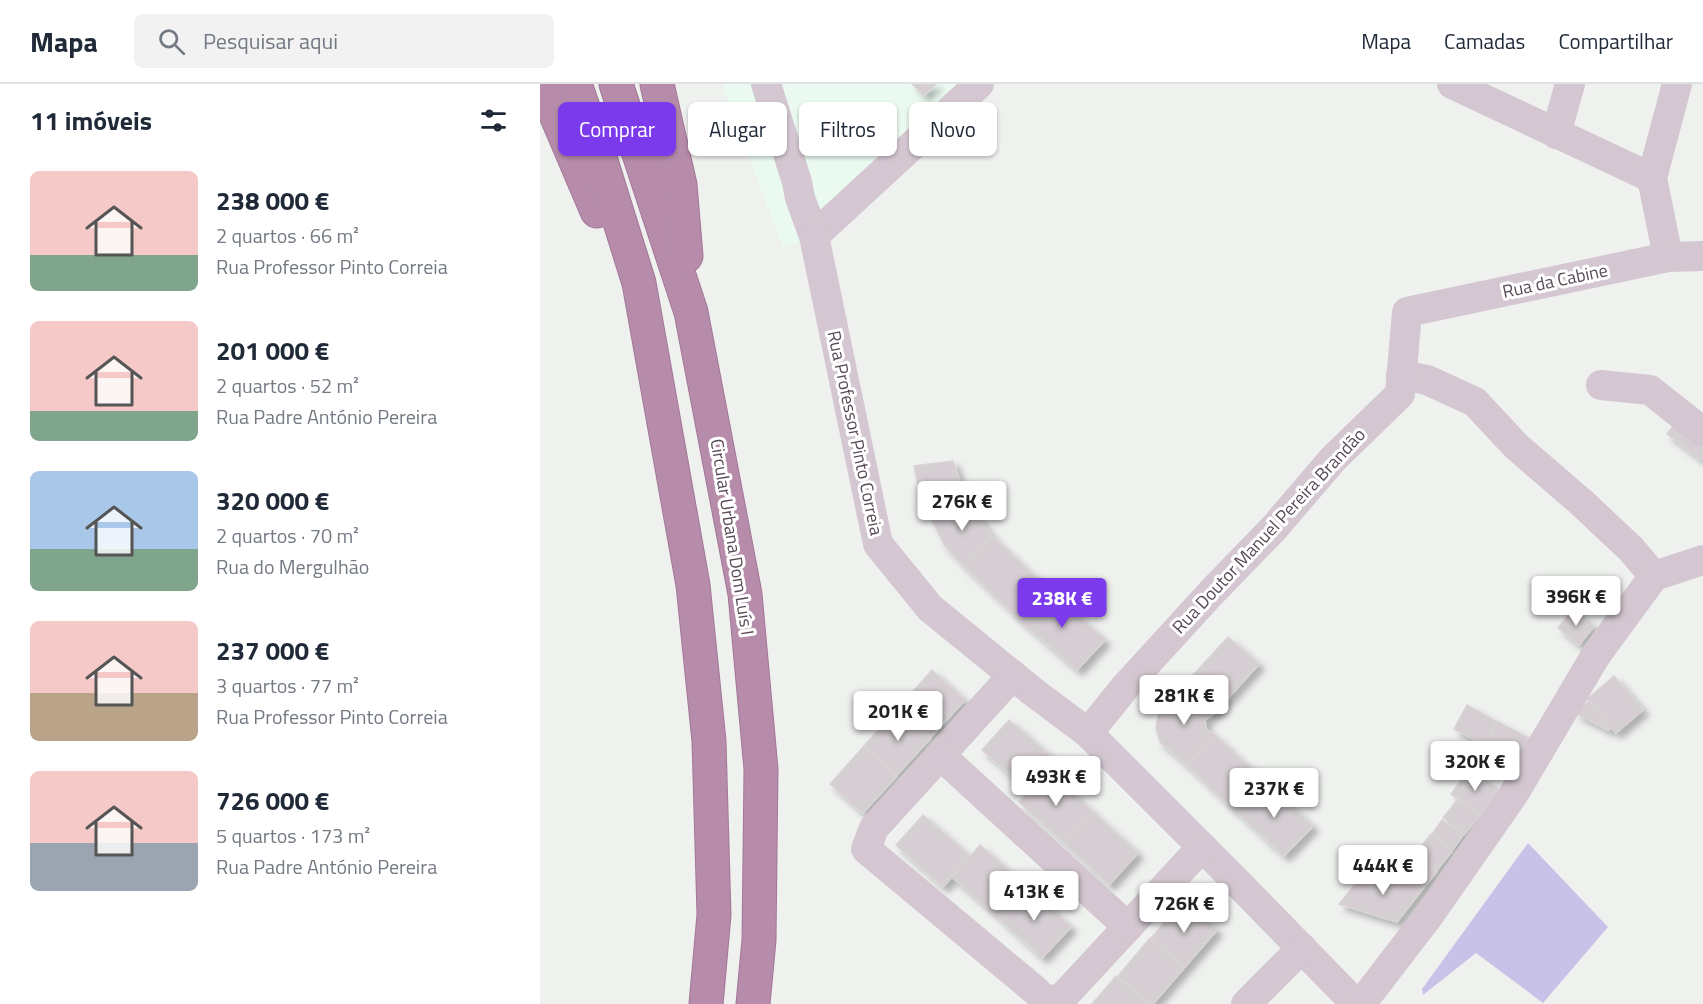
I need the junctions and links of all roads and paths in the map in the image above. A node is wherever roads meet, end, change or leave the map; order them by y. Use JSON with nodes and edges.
{"nodes":[{"id":1,"x":541,"y":84,"type":"edge"},
{"id":2,"x":575,"y":84,"type":"edge"},
{"id":3,"x":616,"y":84,"type":"edge"},
{"id":4,"x":657,"y":84,"type":"edge"},
{"id":5,"x":979,"y":84,"type":"edge"},
{"id":6,"x":1452,"y":84,"type":"edge"},
{"id":7,"x":1570,"y":84,"type":"edge"},
{"id":8,"x":1677,"y":84,"type":"edge"},
{"id":9,"x":770,"y":86,"type":"edge"},
{"id":10,"x":1556,"y":134,"type":"junction"},
{"id":11,"x":1652,"y":178,"type":"junction"},
{"id":12,"x":814,"y":236,"type":"junction"},
{"id":13,"x":1703,"y":256,"type":"edge"},
{"id":14,"x":1668,"y":257,"type":"junction"},
{"id":15,"x":639,"y":283,"type":"junction"},
{"id":16,"x":691,"y":312,"type":"junction"},
{"id":17,"x":1407,"y":312,"type":"joint"},
{"id":18,"x":1401,"y":375,"type":"junction"},
{"id":19,"x":1601,"y":385,"type":"dead end"},
{"id":20,"x":1703,"y":432,"type":"edge"},
{"id":21,"x":1703,"y":560,"type":"edge"},
{"id":22,"x":1654,"y":576,"type":"junction"},
{"id":23,"x":1012,"y":675,"type":"junction"},
{"id":24,"x":1088,"y":733,"type":"junction"},
{"id":25,"x":940,"y":755,"type":"junction"},
{"id":26,"x":1202,"y":847,"type":"junction"},
{"id":27,"x":1128,"y":927,"type":"junction"},
{"id":28,"x":1302,"y":948,"type":"junction"},
{"id":29,"x":706,"y":1004,"type":"edge"},
{"id":30,"x":753,"y":1004,"type":"edge"},
{"id":31,"x":1246,"y":1004,"type":"edge"},
{"id":32,"x":1356,"y":1004,"type":"edge"},
{"id":33,"x":1361,"y":1004,"type":"edge"}],
"edges":[{"from":1,"to":15,"type":"highway"},
{"from":2,"to":15,"type":"highway"},
{"from":3,"to":16,"type":"highway","name":"Circular Urbana Dom Luís I"},
{"from":4,"to":16,"type":"highway"},
{"from":5,"to":12,"type":"street"},
{"from":6,"to":10,"type":"street"},
{"from":7,"to":10,"type":"street"},
{"from":8,"to":11,"type":"street"},
{"from":9,"to":12,"type":"street","name":"Rua Professor Pinto Correia"},
{"from":10,"to":11,"type":"street"},
{"from":11,"to":14,"type":"street"},
{"from":12,"to":23,"type":"street","name":"Rua Professor Pinto Correia"},
{"from":13,"to":14,"type":"street","name":"Rua da Cabine"},
{"from":14,"to":17,"type":"street","name":"Rua da Cabine"},
{"from":15,"to":29,"type":"highway"},
{"from":16,"to":30,"type":"highway","name":"Circular Urbana Dom Luís I"},
{"from":17,"to":18,"type":"street","name":"Rua Doutor Manuel Pereira Brandão"},
{"from":18,"to":22,"type":"street"},
{"from":18,"to":24,"type":"street","name":"Rua Doutor Manuel Pereira Brandão"},
{"from":19,"to":20,"type":"street"},
{"from":21,"to":22,"type":"street"},
{"from":22,"to":33,"type":"street"},
{"from":23,"to":24,"type":"street","name":"Rua Professor Pinto Correia"},
{"from":23,"to":25,"type":"street"},
{"from":24,"to":26,"type":"street","name":"Rua Professor Pinto Correia"},
{"from":25,"to":27,"type":"street"},
{"from":25,"to":27,"type":"street"},
{"from":26,"to":27,"type":"street"},
{"from":26,"to":28,"type":"street","name":"Rua Professor Pinto Correia"},
{"from":28,"to":31,"type":"street"},
{"from":28,"to":32,"type":"street","name":"Rua Professor Pinto Correia"}]}
